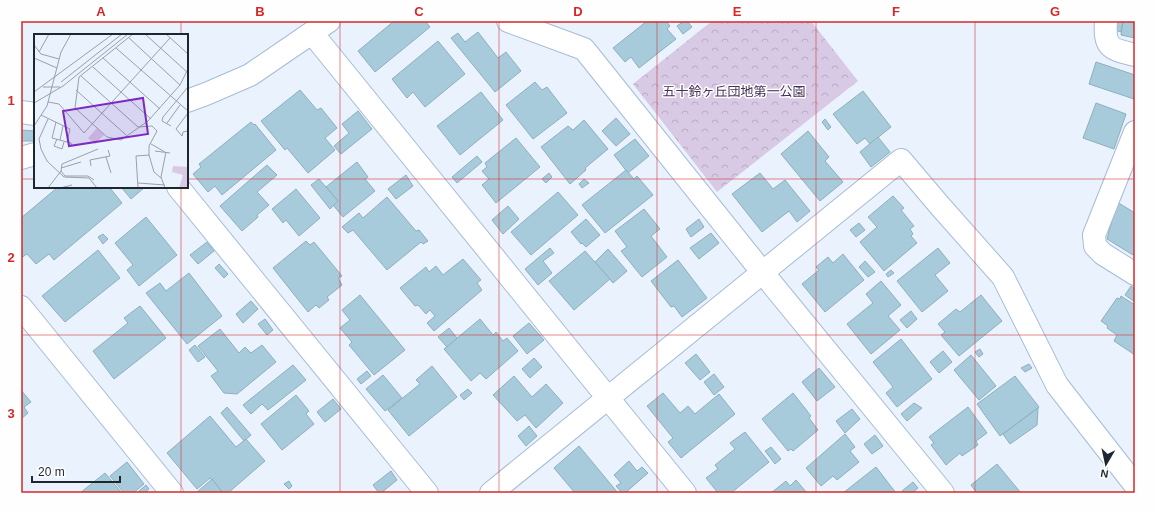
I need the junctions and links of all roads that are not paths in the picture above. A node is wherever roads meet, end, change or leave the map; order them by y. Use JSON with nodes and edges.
{"nodes":[{"id":1,"x":508,"y":21,"type":"edge"},
{"id":2,"x":1106,"y":21,"type":"edge"},
{"id":3,"x":321,"y":27,"type":"edge"},
{"id":4,"x":1135,"y":55,"type":"edge"},
{"id":5,"x":188,"y":101,"type":"edge"},
{"id":6,"x":21,"y":112,"type":"edge"},
{"id":7,"x":34,"y":114,"type":"edge"},
{"id":8,"x":1135,"y":132,"type":"edge"},
{"id":9,"x":34,"y":154,"type":"edge"},
{"id":10,"x":21,"y":158,"type":"edge"},
{"id":11,"x":179,"y":188,"type":"edge"},
{"id":12,"x":763,"y":273,"type":"junction"},
{"id":13,"x":1135,"y":274,"type":"edge"},
{"id":14,"x":21,"y":307,"type":"edge"},
{"id":15,"x":608,"y":398,"type":"junction"},
{"id":16,"x":1135,"y":485,"type":"edge"},
{"id":17,"x":172,"y":493,"type":"edge"},
{"id":18,"x":427,"y":493,"type":"edge"},
{"id":19,"x":490,"y":493,"type":"edge"},
{"id":20,"x":685,"y":493,"type":"edge"},
{"id":21,"x":944,"y":493,"type":"edge"}],
"edges":[{"from":1,"to":12,"type":"street"},
{"from":2,"to":4,"type":"street"},
{"from":3,"to":5,"type":"street"},
{"from":3,"to":15,"type":"street"},
{"from":6,"to":7,"type":"street"},
{"from":8,"to":13,"type":"street"},
{"from":9,"to":10,"type":"street"},
{"from":11,"to":18,"type":"street"},
{"from":12,"to":15,"type":"street"},
{"from":12,"to":16,"type":"street"},
{"from":12,"to":21,"type":"street"},
{"from":14,"to":17,"type":"street"},
{"from":15,"to":19,"type":"street"},
{"from":15,"to":20,"type":"street"}]}
